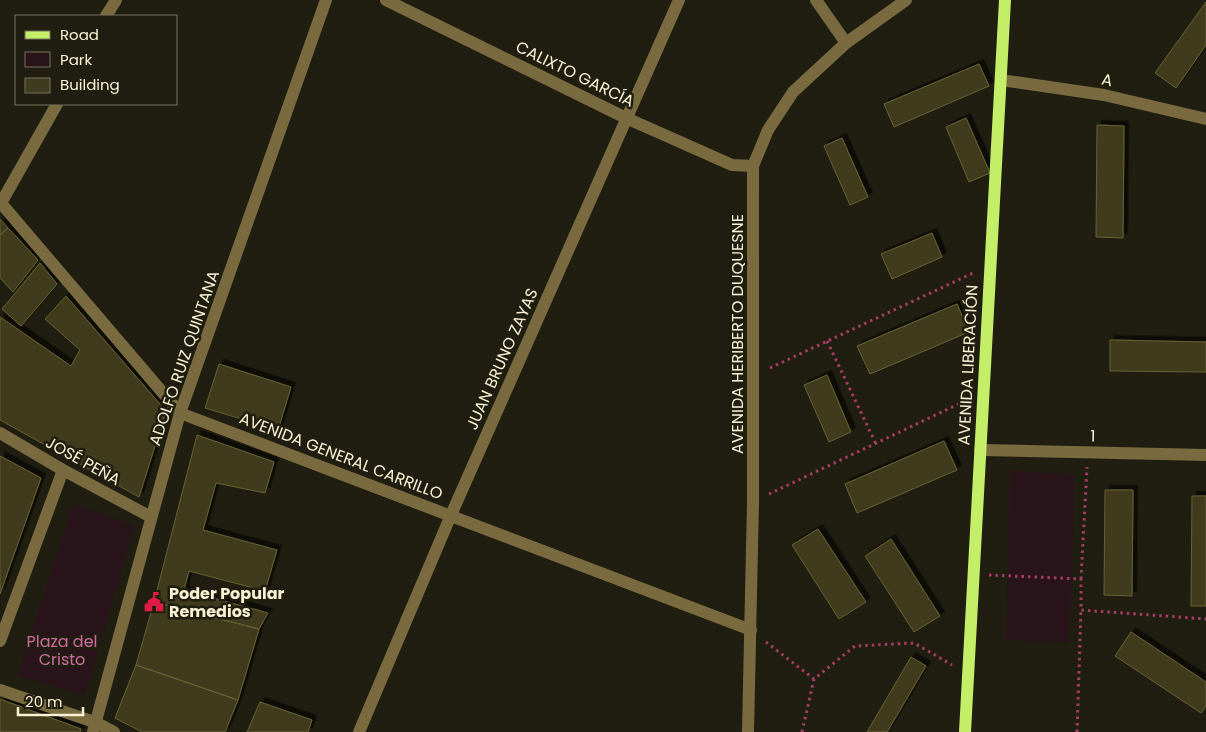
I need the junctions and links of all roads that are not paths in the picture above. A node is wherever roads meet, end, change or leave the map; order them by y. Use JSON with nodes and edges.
{"nodes":[{"id":1,"x":116,"y":0,"type":"edge"},
{"id":2,"x":326,"y":0,"type":"edge"},
{"id":3,"x":386,"y":0,"type":"edge"},
{"id":4,"x":679,"y":0,"type":"edge"},
{"id":5,"x":816,"y":0,"type":"edge"},
{"id":6,"x":906,"y":0,"type":"edge"},
{"id":7,"x":1005,"y":0,"type":"edge"},
{"id":8,"x":107,"y":15,"type":"edge"},
{"id":9,"x":846,"y":42,"type":"junction"},
{"id":10,"x":1001,"y":80,"type":"junction"},
{"id":11,"x":56,"y":105,"type":"edge"},
{"id":12,"x":626,"y":118,"type":"junction"},
{"id":13,"x":1206,"y":119,"type":"edge"},
{"id":14,"x":753,"y":166,"type":"junction"},
{"id":15,"x":0,"y":202,"type":"edge"},
{"id":16,"x":180,"y":413,"type":"junction"},
{"id":17,"x":0,"y":433,"type":"edge"},
{"id":18,"x":980,"y":450,"type":"junction"},
{"id":19,"x":1206,"y":455,"type":"edge"},
{"id":20,"x":63,"y":470,"type":"junction"},
{"id":21,"x":451,"y":515,"type":"junction"},
{"id":22,"x":151,"y":517,"type":"junction"},
{"id":23,"x":750,"y":630,"type":"junction"},
{"id":24,"x":0,"y":641,"type":"edge"},
{"id":25,"x":0,"y":690,"type":"edge"},
{"id":26,"x":95,"y":727,"type":"edge"},
{"id":27,"x":114,"y":732,"type":"edge"},
{"id":28,"x":359,"y":732,"type":"edge"},
{"id":29,"x":748,"y":732,"type":"edge"},
{"id":30,"x":965,"y":732,"type":"edge"}],
"edges":[{"from":1,"to":8,"type":"street"},
{"from":2,"to":16,"type":"street","name":"ADOLFO RUIZ QUINTANA"},
{"from":3,"to":12,"type":"street","name":"CALIXTO GARCÍA"},
{"from":4,"to":12,"type":"street","name":"JUAN BRUNO ZAYAS"},
{"from":5,"to":9,"type":"street"},
{"from":6,"to":9,"type":"street","name":"AVENIDA HERIBERTO DUQUESNE"},
{"from":7,"to":10,"type":"main road","name":"AVENIDA LIBERACIÓN"},
{"from":9,"to":14,"type":"street","name":"AVENIDA HERIBERTO DUQUESNE"},
{"from":10,"to":13,"type":"street","name":"A"},
{"from":10,"to":18,"type":"main road","name":"AVENIDA LIBERACIÓN"},
{"from":11,"to":15,"type":"street"},
{"from":12,"to":14,"type":"street","name":"CALIXTO GARCÍA"},
{"from":12,"to":21,"type":"street","name":"JUAN BRUNO ZAYAS"},
{"from":14,"to":23,"type":"street","name":"AVENIDA HERIBERTO DUQUESNE"},
{"from":15,"to":16,"type":"street","name":"AVENIDA GENERAL CARRILLO"},
{"from":16,"to":21,"type":"street","name":"AVENIDA GENERAL CARRILLO"},
{"from":16,"to":22,"type":"street","name":"ADOLFO RUIZ QUINTANA"},
{"from":17,"to":20,"type":"street","name":"JOSÉ PEÑA"},
{"from":18,"to":19,"type":"street","name":"1"},
{"from":18,"to":30,"type":"main road","name":"AVENIDA LIBERACIÓN"},
{"from":20,"to":22,"type":"street","name":"JOSÉ PEÑA"},
{"from":20,"to":24,"type":"street"},
{"from":21,"to":23,"type":"street","name":"AVENIDA GENERAL CARRILLO"},
{"from":21,"to":28,"type":"street","name":"JUAN BRUNO ZAYAS"},
{"from":22,"to":26,"type":"street","name":"ADOLFO RUIZ QUINTANA"},
{"from":23,"to":29,"type":"street","name":"AVENIDA HERIBERTO DUQUESNE"},
{"from":25,"to":26,"type":"street"},
{"from":26,"to":27,"type":"street"}]}
